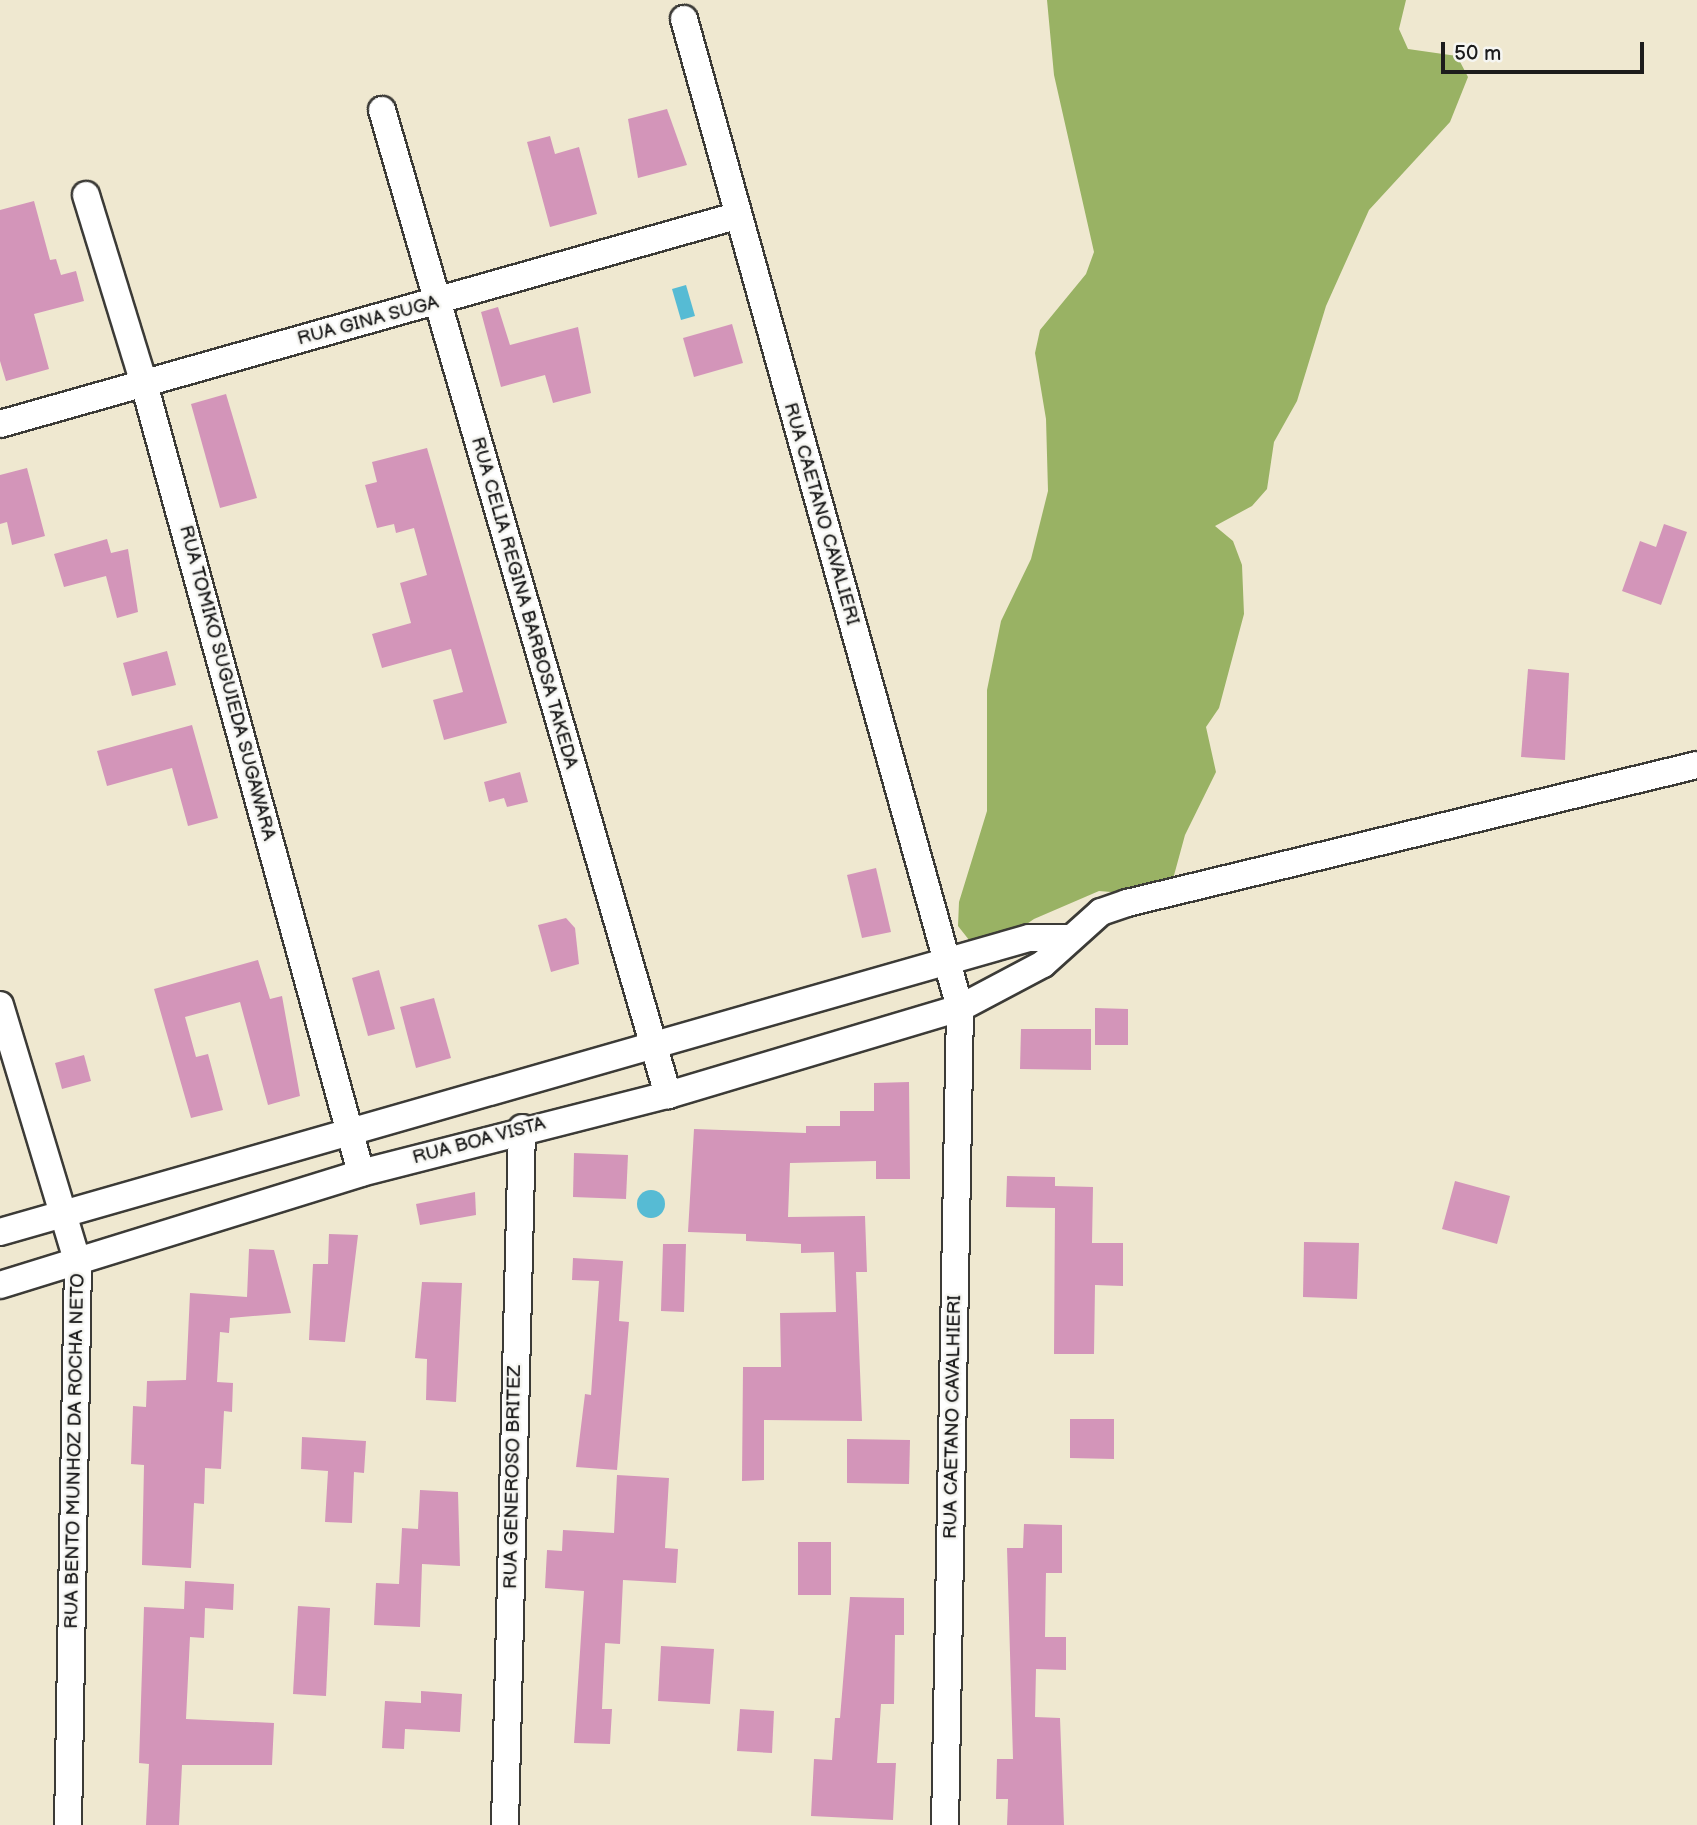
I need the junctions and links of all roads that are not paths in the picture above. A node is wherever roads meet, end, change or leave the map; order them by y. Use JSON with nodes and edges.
{"nodes":[{"id":1,"x":684,"y":19,"type":"dead end"},
{"id":2,"x":382,"y":110,"type":"dead end"},
{"id":3,"x":86,"y":195,"type":"dead end"},
{"id":4,"x":736,"y":216,"type":"junction"},
{"id":5,"x":437,"y":303,"type":"junction"},
{"id":6,"x":143,"y":380,"type":"junction"},
{"id":7,"x":0,"y":424,"type":"edge"},
{"id":8,"x":1697,"y":765,"type":"edge"},
{"id":9,"x":1069,"y":939,"type":"junction"},
{"id":10,"x":949,"y":961,"type":"junction"},
{"id":11,"x":0,"y":1005,"type":"edge"},
{"id":12,"x":960,"y":1008,"type":"junction"},
{"id":13,"x":652,"y":1047,"type":"junction"},
{"id":14,"x":668,"y":1095,"type":"junction"},
{"id":15,"x":349,"y":1127,"type":"junction"},
{"id":16,"x":522,"y":1128,"type":"junction"},
{"id":17,"x":361,"y":1173,"type":"junction"},
{"id":18,"x":60,"y":1213,"type":"junction"},
{"id":19,"x":0,"y":1232,"type":"edge"},
{"id":20,"x":78,"y":1263,"type":"junction"},
{"id":21,"x":0,"y":1285,"type":"edge"},
{"id":22,"x":68,"y":1825,"type":"edge"},
{"id":23,"x":505,"y":1825,"type":"edge"},
{"id":24,"x":945,"y":1825,"type":"edge"}],
"edges":[{"from":1,"to":4,"type":"street","name":"RUA CAETANO CAVALIERI"},
{"from":2,"to":5,"type":"street","name":"RUA CELIA REGINA BARBOSA TAKEDA"},
{"from":3,"to":6,"type":"street","name":"RUA TOMIKO SUGUIEDA SUGAWARA"},
{"from":4,"to":5,"type":"street","name":"RUA GINA SUGA"},
{"from":4,"to":10,"type":"street","name":"RUA CAETANO CAVALIERI"},
{"from":5,"to":6,"type":"street","name":"RUA GINA SUGA"},
{"from":5,"to":13,"type":"street","name":"RUA CELIA REGINA BARBOSA TAKEDA"},
{"from":6,"to":7,"type":"street","name":"RUA GINA SUGA"},
{"from":6,"to":15,"type":"street","name":"RUA TOMIKO SUGUIEDA SUGAWARA"},
{"from":8,"to":9,"type":"street","name":"RUA BOA VISTA"},
{"from":9,"to":10,"type":"street"},
{"from":9,"to":12,"type":"street","name":"RUA BOA VISTA"},
{"from":10,"to":12,"type":"street","name":"RUA CAETANO CAVALIERI"},
{"from":10,"to":13,"type":"street"},
{"from":11,"to":18,"type":"street","name":"RUA BENTO MUNHOZ DA ROCHA NETO"},
{"from":12,"to":14,"type":"street","name":"RUA BOA VISTA"},
{"from":12,"to":24,"type":"street","name":"RUA CAETANO CAVALHIERI"},
{"from":13,"to":14,"type":"street","name":"RUA CELIA REGINA BARBOSA TAKEDA"},
{"from":13,"to":15,"type":"street"},
{"from":14,"to":16,"type":"street","name":"RUA BOA VISTA"},
{"from":15,"to":17,"type":"street","name":"RUA TOMIKO SUGUIEDA SUGAWARA"},
{"from":15,"to":18,"type":"street"},
{"from":16,"to":17,"type":"street","name":"RUA BOA VISTA"},
{"from":16,"to":23,"type":"street","name":"RUA GENEROSO BRITEZ"},
{"from":17,"to":20,"type":"street","name":"RUA BOA VISTA"},
{"from":18,"to":19,"type":"street"},
{"from":18,"to":20,"type":"street","name":"RUA BENTO MUNHOZ DA ROCHA NETO"},
{"from":20,"to":21,"type":"street","name":"RUA BOA VISTA"},
{"from":20,"to":22,"type":"street","name":"RUA BENTO MUNHOZ DA ROCHA NETO"}]}
